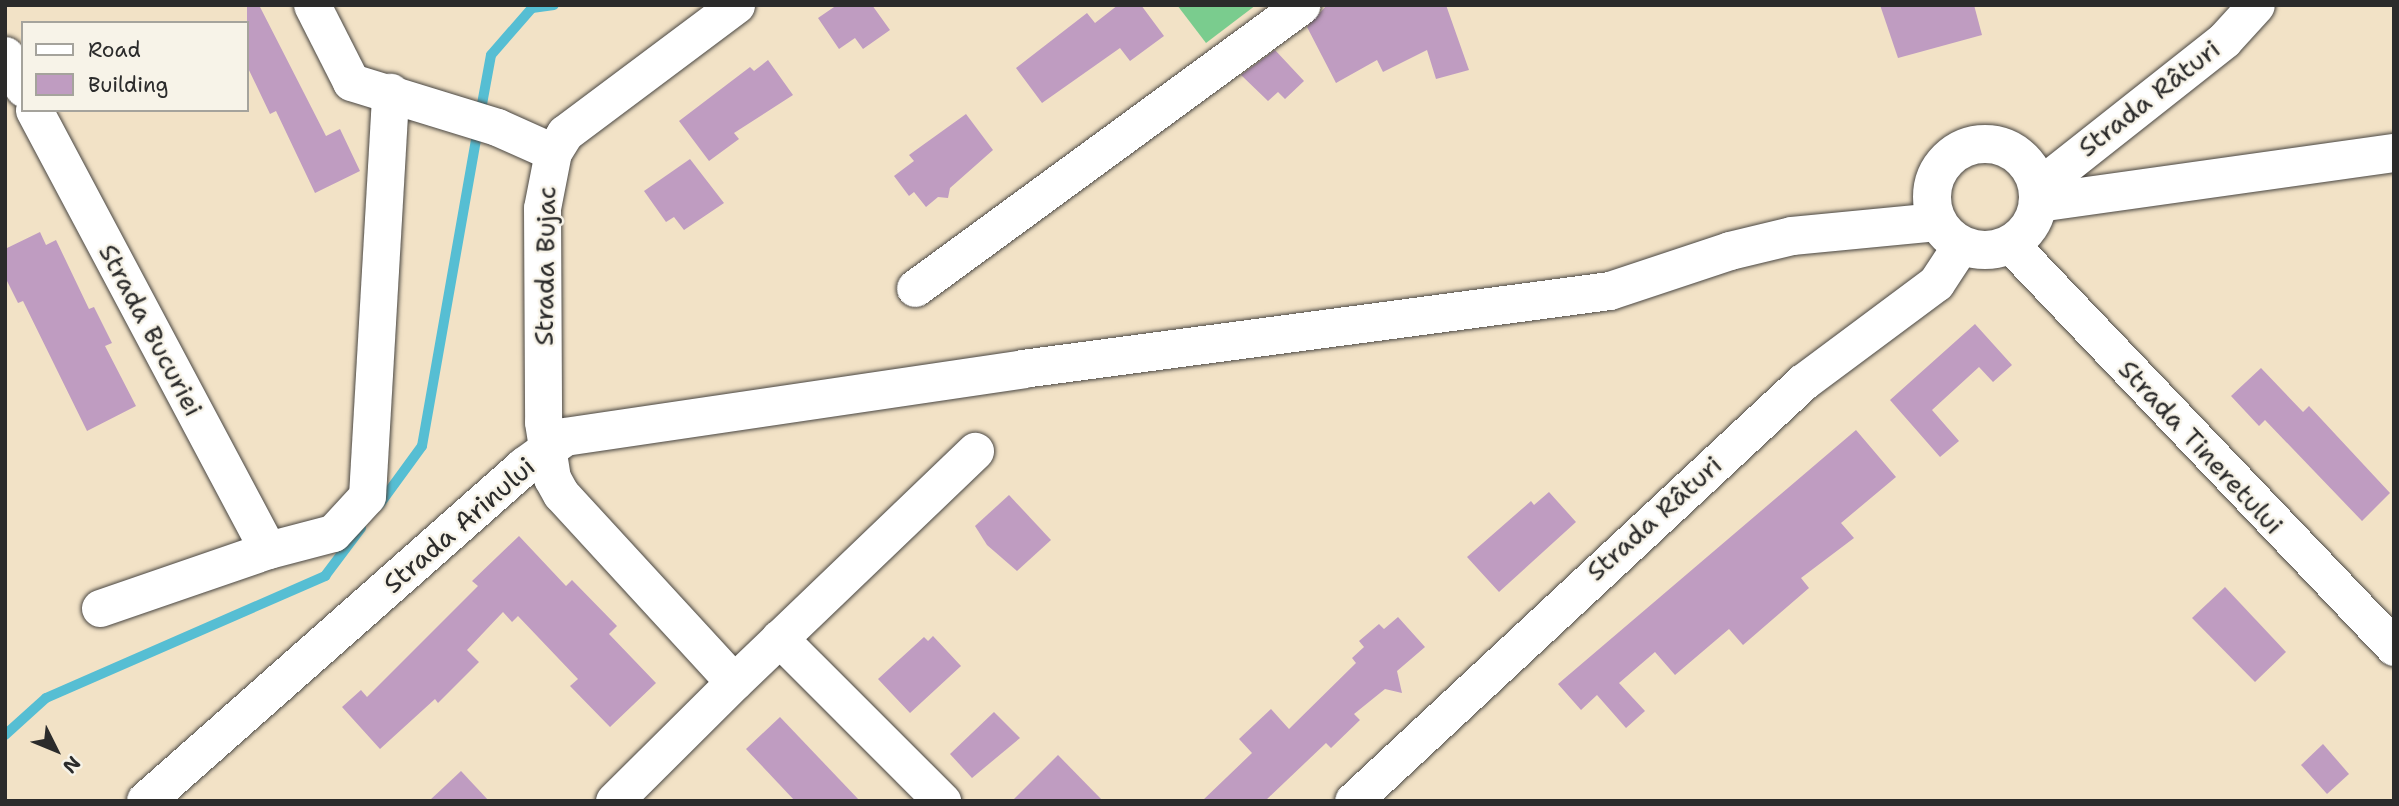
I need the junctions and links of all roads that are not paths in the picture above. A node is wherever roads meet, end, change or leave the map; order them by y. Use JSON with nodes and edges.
{"nodes":[{"id":1,"x":312,"y":5,"type":"edge"},
{"id":2,"x":736,"y":5,"type":"edge"},
{"id":3,"x":1301,"y":5,"type":"edge"},
{"id":4,"x":2256,"y":5,"type":"edge"},
{"id":5,"x":5,"y":55,"type":"edge"},
{"id":6,"x":21,"y":84,"type":"edge"},
{"id":7,"x":390,"y":92,"type":"junction"},
{"id":8,"x":35,"y":112,"type":"edge"},
{"id":9,"x":553,"y":152,"type":"junction"},
{"id":10,"x":2394,"y":153,"type":"edge"},
{"id":11,"x":2038,"y":195,"type":"junction"},
{"id":12,"x":1949,"y":234,"type":"junction"},
{"id":13,"x":2010,"y":244,"type":"junction"},
{"id":14,"x":915,"y":288,"type":"dead end"},
{"id":15,"x":545,"y":449,"type":"junction"},
{"id":16,"x":975,"y":451,"type":"dead end"},
{"id":17,"x":268,"y":550,"type":"junction"},
{"id":18,"x":100,"y":608,"type":"dead end"},
{"id":19,"x":779,"y":638,"type":"junction"},
{"id":20,"x":2394,"y":648,"type":"edge"},
{"id":21,"x":734,"y":682,"type":"junction"},
{"id":22,"x":146,"y":801,"type":"edge"},
{"id":23,"x":614,"y":801,"type":"edge"},
{"id":24,"x":942,"y":801,"type":"edge"},
{"id":25,"x":1353,"y":801,"type":"edge"}],
"edges":[{"from":1,"to":7,"type":"street"},
{"from":2,"to":9,"type":"street","name":"Strada Bujac"},
{"from":3,"to":14,"type":"street"},
{"from":4,"to":11,"type":"street","name":"Strada Râturi"},
{"from":5,"to":6,"type":"street"},
{"from":7,"to":9,"type":"street"},
{"from":7,"to":17,"type":"street"},
{"from":8,"to":17,"type":"street","name":"Strada Bucuriei"},
{"from":9,"to":15,"type":"street","name":"Strada Bujac"},
{"from":10,"to":11,"type":"street"},
{"from":11,"to":12,"type":"street"},
{"from":11,"to":13,"type":"street"},
{"from":12,"to":13,"type":"street"},
{"from":12,"to":15,"type":"street"},
{"from":12,"to":25,"type":"street","name":"Strada Râturi"},
{"from":13,"to":20,"type":"street","name":"Strada Tineretului"},
{"from":15,"to":21,"type":"street","name":"Strada Arinului"},
{"from":15,"to":22,"type":"street","name":"Strada Arinului"},
{"from":16,"to":19,"type":"street"},
{"from":17,"to":18,"type":"street"},
{"from":19,"to":21,"type":"street"},
{"from":19,"to":24,"type":"street"},
{"from":21,"to":23,"type":"street"}]}
